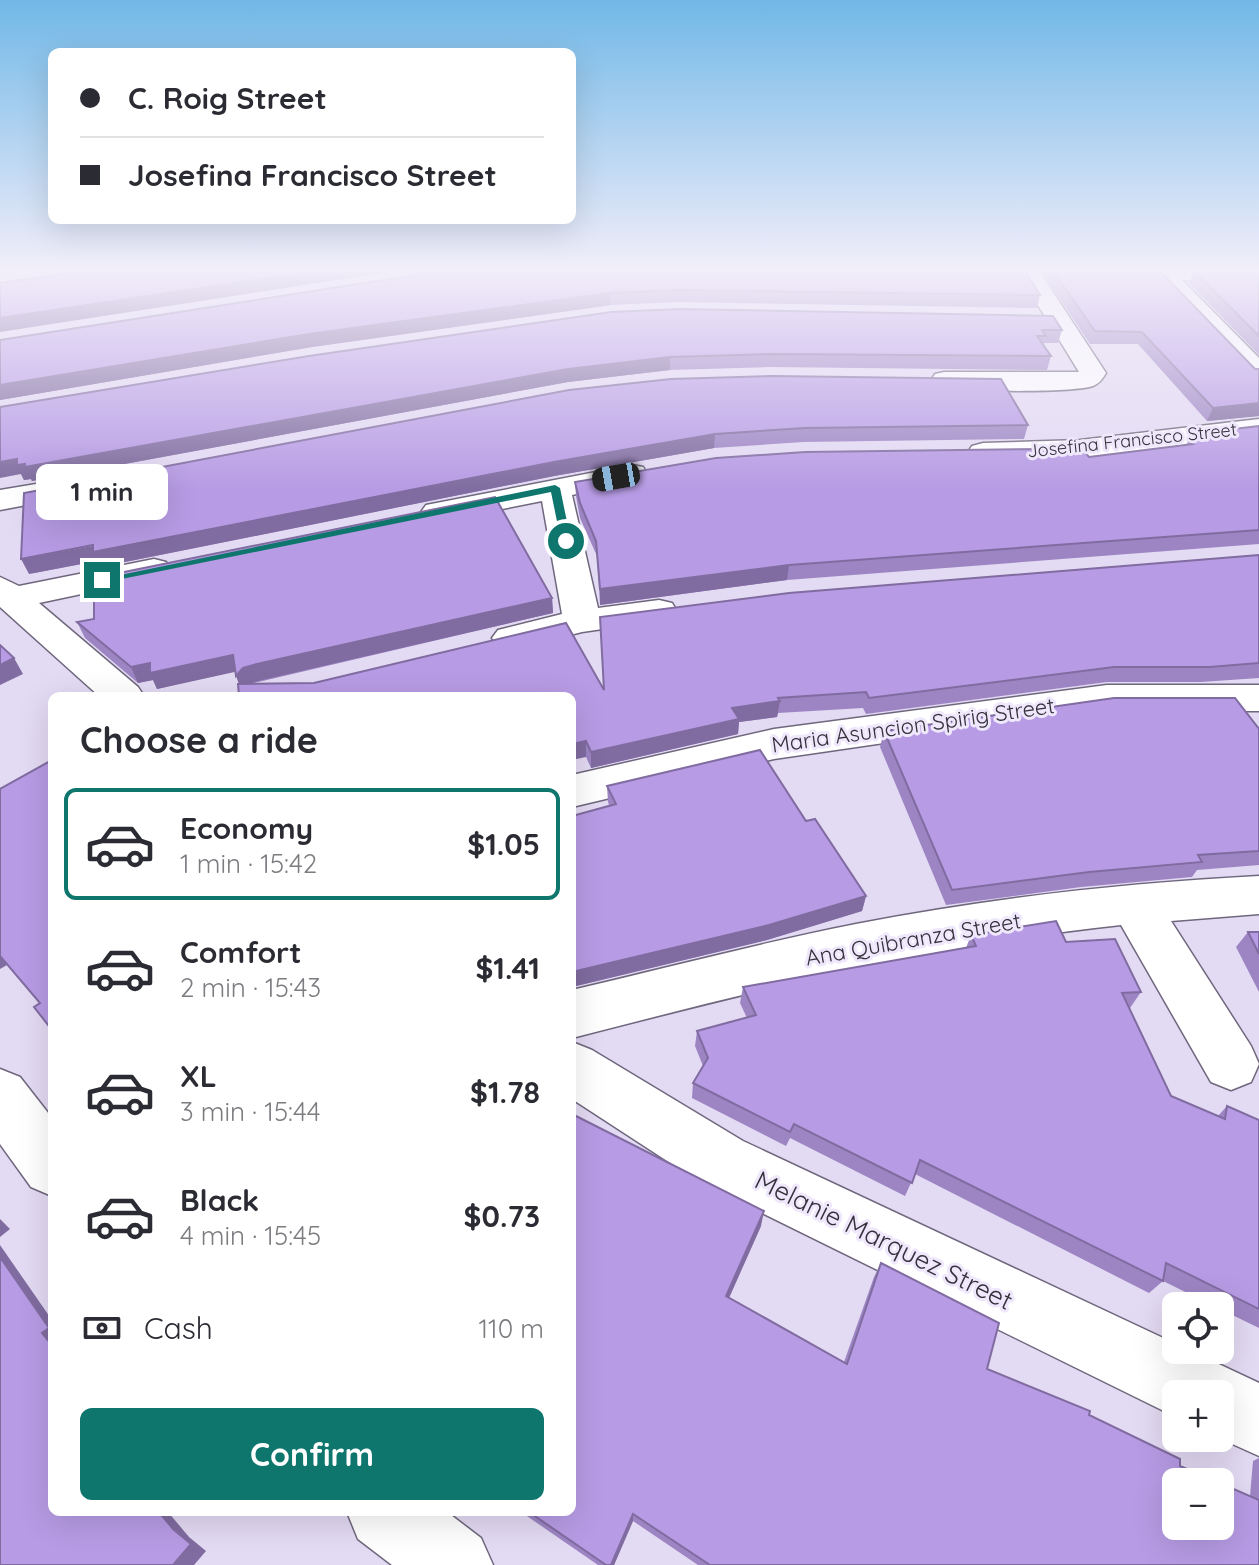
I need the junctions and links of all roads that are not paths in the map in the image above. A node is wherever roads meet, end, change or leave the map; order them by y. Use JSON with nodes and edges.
{"nodes":[{"id":1,"x":1074,"y":344,"type":"edge"},
{"id":2,"x":1233,"y":344,"type":"edge"},
{"id":3,"x":1259,"y":373,"type":"edge"},
{"id":4,"x":914,"y":380,"type":"edge"},
{"id":5,"x":1259,"y":428,"type":"edge"},
{"id":6,"x":954,"y":452,"type":"edge"},
{"id":7,"x":662,"y":469,"type":"edge"},
{"id":8,"x":108,"y":480,"type":"edge"},
{"id":9,"x":555,"y":488,"type":"junction"},
{"id":10,"x":0,"y":500,"type":"edge"},
{"id":11,"x":415,"y":516,"type":"edge"},
{"id":12,"x":182,"y":563,"type":"edge"},
{"id":13,"x":5,"y":593,"type":"edge"},
{"id":14,"x":692,"y":607,"type":"edge"},
{"id":15,"x":582,"y":621,"type":"junction"},
{"id":16,"x":475,"y":646,"type":"edge"},
{"id":17,"x":119,"y":692,"type":"edge"},
{"id":18,"x":1259,"y":698,"type":"edge"},
{"id":19,"x":576,"y":790,"type":"edge"},
{"id":20,"x":1259,"y":895,"type":"edge"},
{"id":21,"x":1134,"y":904,"type":"junction"},
{"id":22,"x":576,"y":1013,"type":"edge"},
{"id":23,"x":1231,"y":1064,"type":"dead end"},
{"id":24,"x":576,"y":1071,"type":"edge"},
{"id":25,"x":0,"y":1096,"type":"edge"},
{"id":26,"x":48,"y":1161,"type":"edge"},
{"id":27,"x":1176,"y":1380,"type":"edge"},
{"id":28,"x":1234,"y":1408,"type":"edge"},
{"id":29,"x":1259,"y":1420,"type":"edge"},
{"id":30,"x":390,"y":1516,"type":"edge"},
{"id":31,"x":454,"y":1565,"type":"edge"}],
"edges":[{"from":1,"to":4,"type":"street"},
{"from":2,"to":3,"type":"street"},
{"from":5,"to":6,"type":"street","name":"Josefina Francisco Street"},
{"from":7,"to":9,"type":"street"},
{"from":8,"to":10,"type":"street"},
{"from":9,"to":11,"type":"street"},
{"from":9,"to":15,"type":"street"},
{"from":12,"to":13,"type":"street"},
{"from":13,"to":17,"type":"street"},
{"from":14,"to":15,"type":"street"},
{"from":15,"to":16,"type":"street"},
{"from":18,"to":19,"type":"street","name":"Maria Asuncion Spirig Street"},
{"from":20,"to":21,"type":"street","name":"Ana Quibranza Street"},
{"from":21,"to":22,"type":"street","name":"Ana Quibranza Street"},
{"from":21,"to":23,"type":"street"},
{"from":24,"to":27,"type":"street","name":"Melanie Marquez Street"},
{"from":25,"to":26,"type":"street"},
{"from":28,"to":29,"type":"street"},
{"from":30,"to":31,"type":"street"}]}
